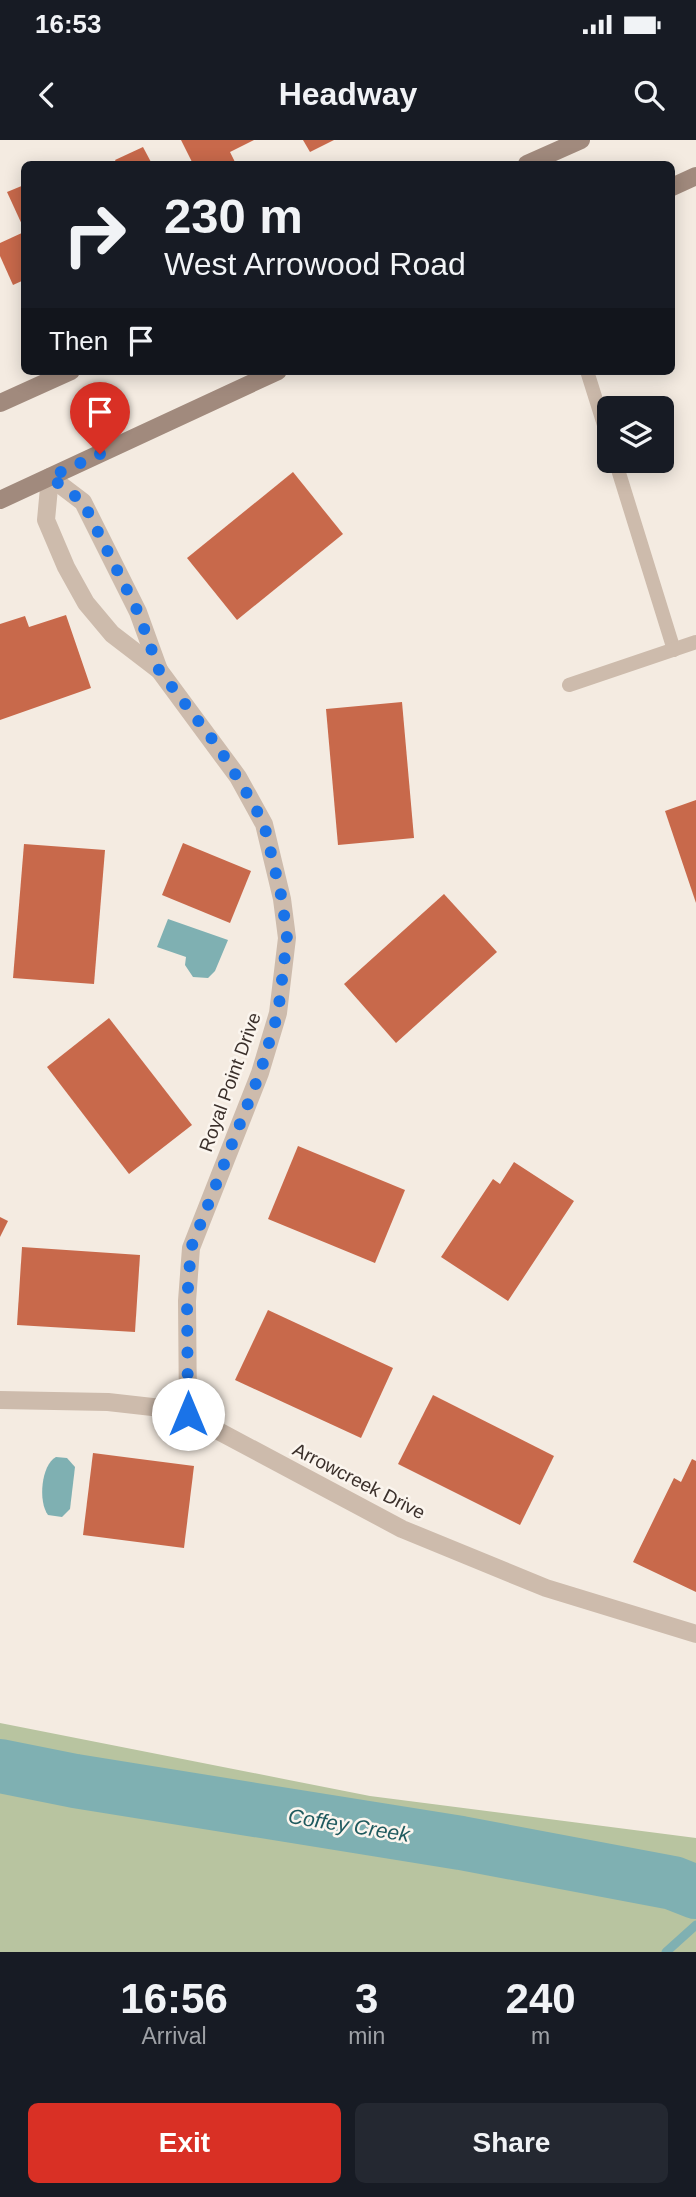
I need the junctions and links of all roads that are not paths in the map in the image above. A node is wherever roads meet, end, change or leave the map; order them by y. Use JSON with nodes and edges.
{"nodes":[{"id":1,"x":581,"y":140,"type":"edge"},
{"id":2,"x":534,"y":161,"type":"edge"},
{"id":3,"x":696,"y":176,"type":"edge"},
{"id":4,"x":675,"y":186,"type":"edge"},
{"id":5,"x":62,"y":375,"type":"edge"},
{"id":6,"x":269,"y":375,"type":"edge"},
{"id":7,"x":588,"y":375,"type":"edge"},
{"id":8,"x":0,"y":403,"type":"edge"},
{"id":9,"x":597,"y":403,"type":"edge"},
{"id":10,"x":619,"y":473,"type":"edge"},
{"id":11,"x":50,"y":477,"type":"junction"},
{"id":12,"x":0,"y":500,"type":"edge"},
{"id":13,"x":696,"y":642,"type":"edge"},
{"id":14,"x":674,"y":650,"type":"junction"},
{"id":15,"x":159,"y":670,"type":"junction"},
{"id":16,"x":569,"y":685,"type":"dead end"},
{"id":17,"x":0,"y":1400,"type":"edge"},
{"id":18,"x":188,"y":1414,"type":"junction"},
{"id":19,"x":696,"y":1634,"type":"edge"}],
"edges":[{"from":1,"to":2,"type":"main road"},
{"from":3,"to":4,"type":"main road"},
{"from":5,"to":8,"type":"main road"},
{"from":6,"to":11,"type":"main road"},
{"from":7,"to":9,"type":"lane"},
{"from":10,"to":14,"type":"lane"},
{"from":11,"to":12,"type":"main road"},
{"from":11,"to":15,"type":"street","name":"Royal Point Drive"},
{"from":11,"to":15,"type":"street","name":"Royal Point Drive"},
{"from":13,"to":14,"type":"lane"},
{"from":14,"to":16,"type":"lane"},
{"from":15,"to":18,"type":"street","name":"Royal Point Drive"},
{"from":17,"to":18,"type":"street","name":"Arrowcreek Drive"},
{"from":18,"to":19,"type":"street","name":"Arrowcreek Drive"}]}
